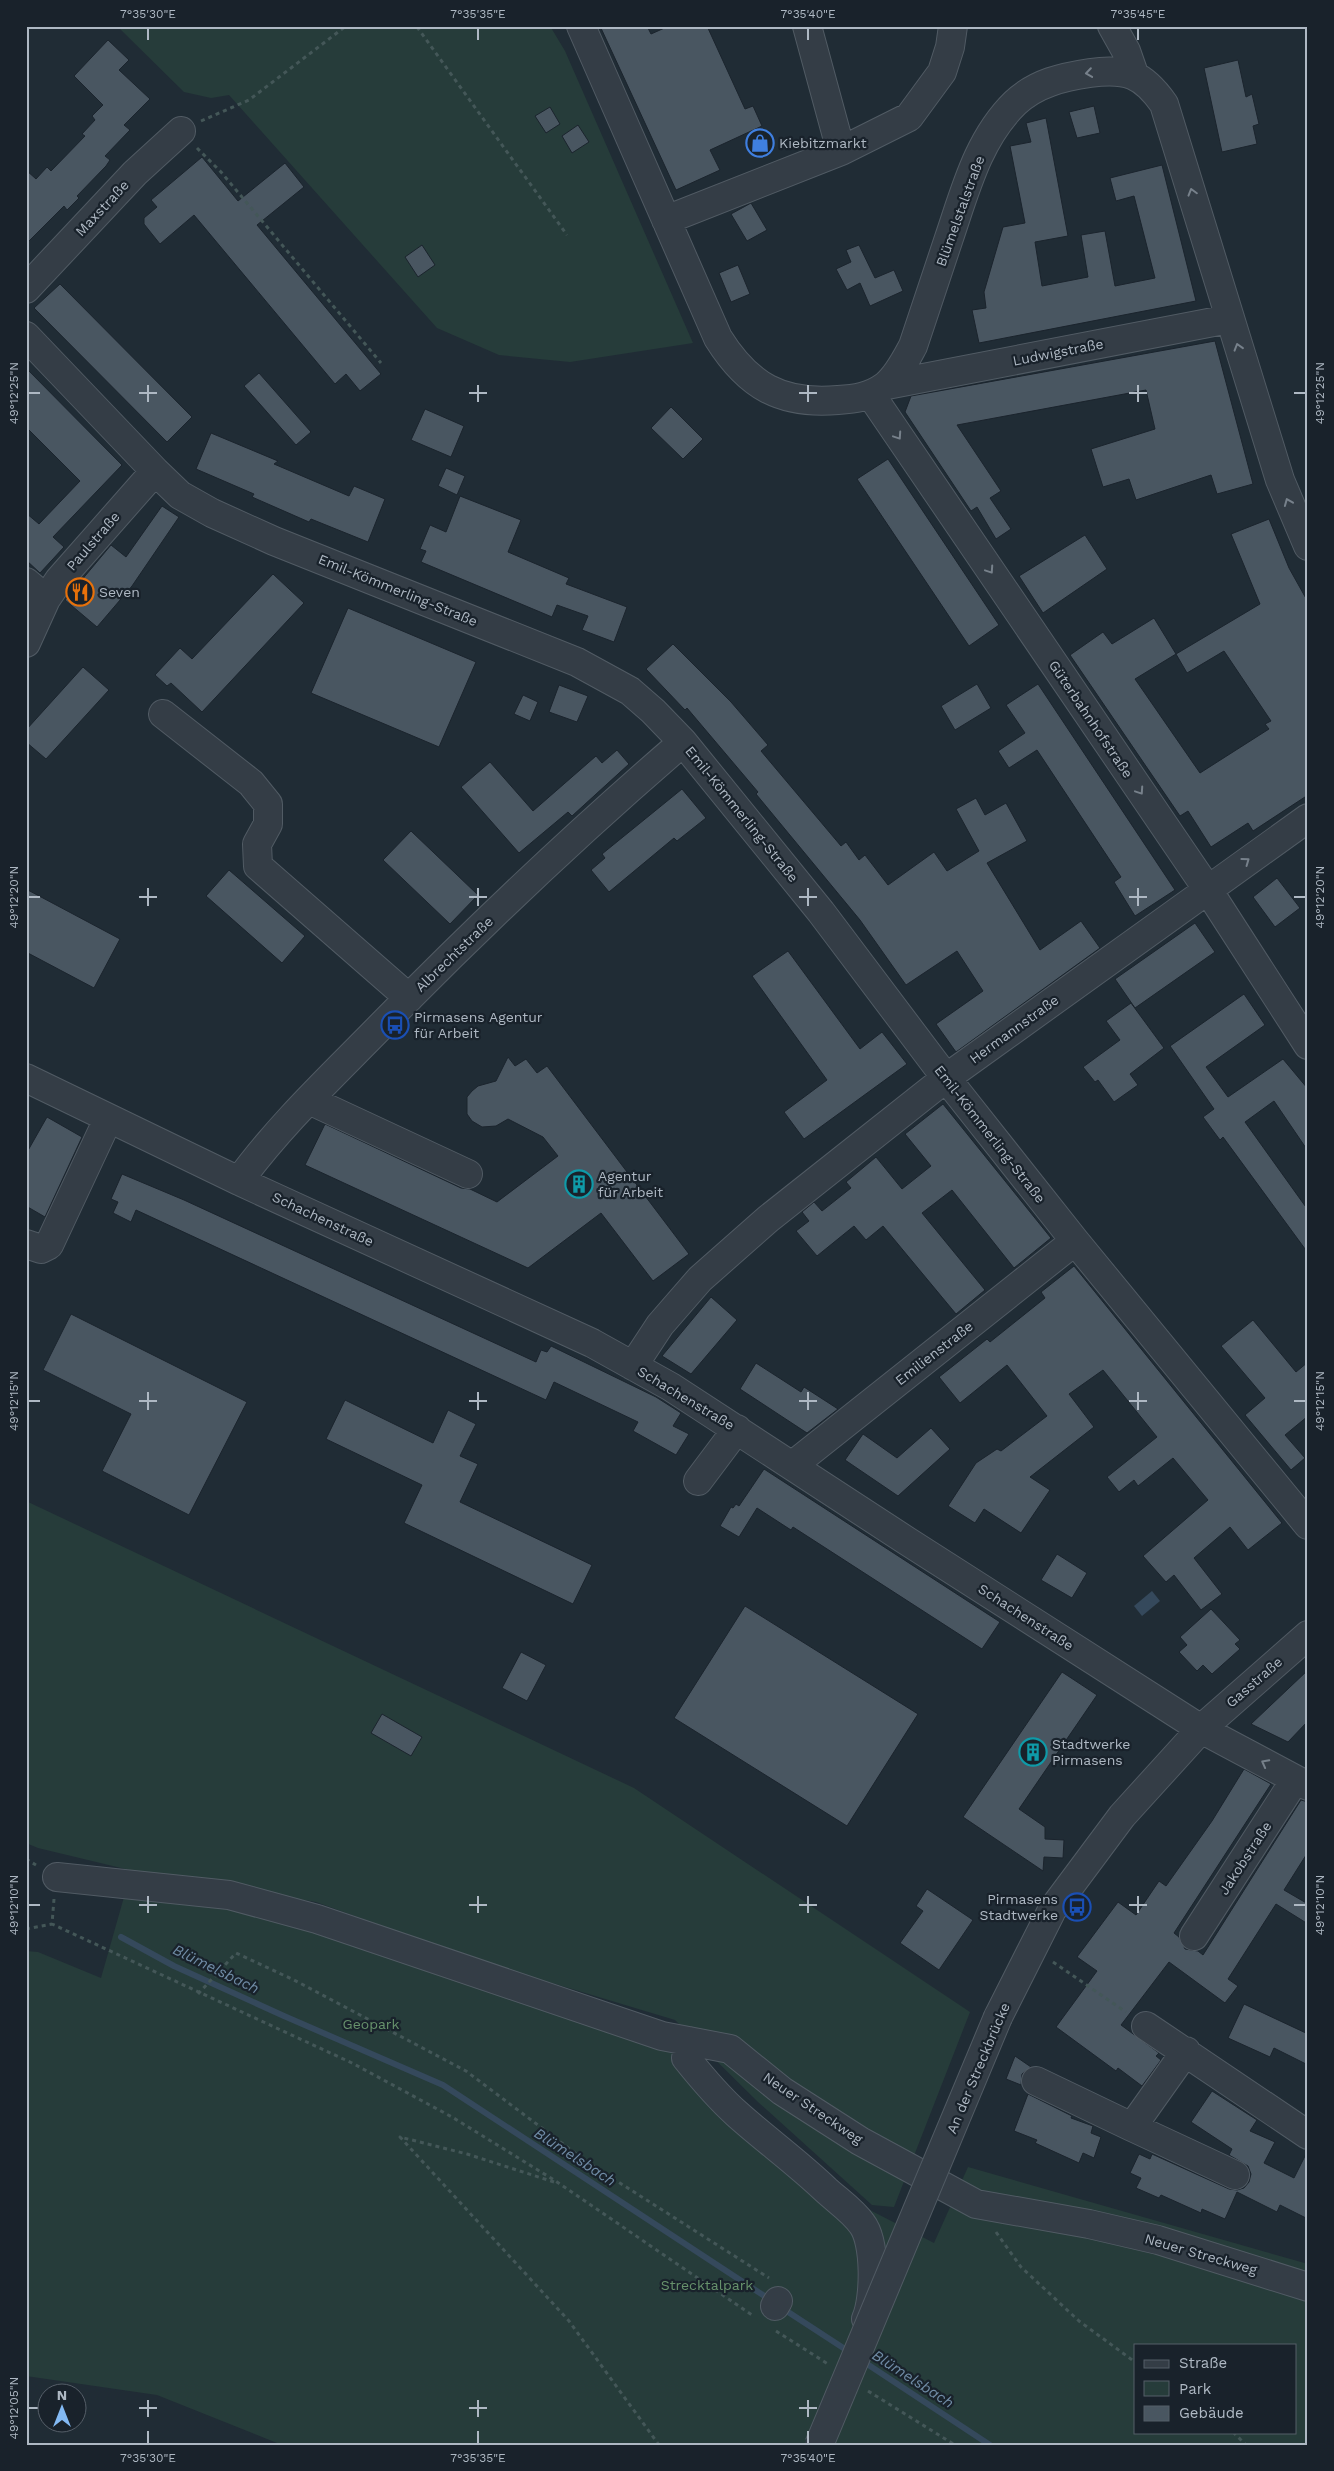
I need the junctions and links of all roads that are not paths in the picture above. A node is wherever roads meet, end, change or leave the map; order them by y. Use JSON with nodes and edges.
{"nodes":[{"id":1,"x":581,"y":26,"type":"edge"},
{"id":2,"x":807,"y":26,"type":"edge"},
{"id":3,"x":953,"y":26,"type":"edge"},
{"id":4,"x":1112,"y":26,"type":"edge"},
{"id":5,"x":1134,"y":74,"type":"junction"},
{"id":6,"x":180,"y":130,"type":"road end"},
{"id":7,"x":840,"y":151,"type":"junction"},
{"id":8,"x":666,"y":220,"type":"junction"},
{"id":9,"x":26,"y":289,"type":"edge"},
{"id":10,"x":1229,"y":319,"type":"junction"},
{"id":11,"x":26,"y":336,"type":"edge"},
{"id":12,"x":879,"y":390,"type":"junction"},
{"id":13,"x":155,"y":472,"type":"junction"},
{"id":14,"x":1308,"y":546,"type":"edge"},
{"id":15,"x":36,"y":591,"type":"edge"},
{"id":16,"x":26,"y":643,"type":"edge"},
{"id":17,"x":163,"y":714,"type":"dead end"},
{"id":18,"x":683,"y":742,"type":"junction"},
{"id":19,"x":1308,"y":818,"type":"edge"},
{"id":20,"x":1208,"y":890,"type":"junction"},
{"id":21,"x":409,"y":998,"type":"junction"},
{"id":22,"x":1308,"y":1045,"type":"edge"},
{"id":23,"x":26,"y":1078,"type":"edge"},
{"id":24,"x":946,"y":1078,"type":"junction"},
{"id":25,"x":309,"y":1100,"type":"junction"},
{"id":26,"x":108,"y":1119,"type":"junction"},
{"id":27,"x":468,"y":1174,"type":"dead end"},
{"id":28,"x":239,"y":1181,"type":"junction"},
{"id":29,"x":1075,"y":1242,"type":"junction"},
{"id":30,"x":26,"y":1244,"type":"edge"},
{"id":31,"x":633,"y":1366,"type":"junction"},
{"id":32,"x":737,"y":1429,"type":"junction"},
{"id":33,"x":793,"y":1465,"type":"junction"},
{"id":34,"x":698,"y":1481,"type":"dead end"},
{"id":35,"x":1308,"y":1525,"type":"edge"},
{"id":36,"x":1308,"y":1635,"type":"edge"},
{"id":37,"x":1201,"y":1729,"type":"junction"},
{"id":38,"x":1302,"y":1783,"type":"edge"},
{"id":39,"x":57,"y":1877,"type":"road end"},
{"id":40,"x":1194,"y":1936,"type":"dead end"},
{"id":41,"x":1146,"y":2026,"type":"road end"},
{"id":42,"x":689,"y":2041,"type":"junction"},
{"id":43,"x":1186,"y":2051,"type":"junction"},
{"id":44,"x":1036,"y":2082,"type":"dead end"},
{"id":45,"x":1132,"y":2127,"type":"junction"},
{"id":46,"x":1308,"y":2135,"type":"edge"},
{"id":47,"x":1235,"y":2175,"type":"dead end"},
{"id":48,"x":1308,"y":2287,"type":"edge"},
{"id":49,"x":848,"y":2360,"type":"dead end"},
{"id":50,"x":819,"y":2445,"type":"edge"}],
"edges":[{"from":1,"to":8,"type":"street"},
{"from":2,"to":7,"type":"street"},
{"from":3,"to":7,"type":"street"},
{"from":4,"to":5,"type":"street"},
{"from":10,"to":5,"type":"street","one_way":true},
{"from":5,"to":12,"type":"street","name":"Blümelstalstraße","one_way":true},
{"from":6,"to":9,"type":"street","name":"Maxstraße"},
{"from":7,"to":8,"type":"street"},
{"from":8,"to":12,"type":"street"},
{"from":10,"to":12,"type":"street","name":"Ludwigstraße"},
{"from":14,"to":10,"type":"street","one_way":true},
{"from":11,"to":13,"type":"street","name":"Emil-Kömmerling-Straße"},
{"from":12,"to":20,"type":"street","name":"Güterbahnhofstraße","one_way":true},
{"from":13,"to":15,"type":"street","name":"Paulstraße"},
{"from":13,"to":18,"type":"street","name":"Emil-Kömmerling-Straße"},
{"from":15,"to":16,"type":"street","name":"Paulstraße"},
{"from":17,"to":21,"type":"street"},
{"from":18,"to":21,"type":"street","name":"Albrechtstraße"},
{"from":18,"to":24,"type":"street","name":"Emil-Kömmerling-Straße"},
{"from":20,"to":19,"type":"street","name":"Hermannstraße","one_way":true},
{"from":20,"to":22,"type":"street","name":"Güterbahnhofstraße"},
{"from":20,"to":24,"type":"street","name":"Hermannstraße"},
{"from":21,"to":25,"type":"street","name":"Albrechtstraße"},
{"from":23,"to":26,"type":"street","name":"Schachenstraße"},
{"from":24,"to":29,"type":"street","name":"Emil-Kömmerling-Straße"},
{"from":24,"to":31,"type":"street","name":"Hermannstraße"},
{"from":25,"to":27,"type":"street"},
{"from":25,"to":28,"type":"street","name":"Albrechtstraße"},
{"from":26,"to":28,"type":"street","name":"Schachenstraße"},
{"from":26,"to":30,"type":"street"},
{"from":28,"to":31,"type":"street","name":"Schachenstraße"},
{"from":29,"to":33,"type":"street","name":"Emilienstraße"},
{"from":29,"to":35,"type":"street","name":"Emil-Kömmerling-Straße"},
{"from":31,"to":32,"type":"street","name":"Schachenstraße"},
{"from":32,"to":33,"type":"street","name":"Schachenstraße"},
{"from":32,"to":34,"type":"street"},
{"from":33,"to":37,"type":"street","name":"Schachenstraße"},
{"from":36,"to":37,"type":"street","name":"Gasstraße"},
{"from":38,"to":37,"type":"street","name":"Schachenstraße","one_way":true},
{"from":37,"to":50,"type":"street","name":"An der Streckbrücke","bridge":true},
{"from":38,"to":40,"type":"street","name":"Jakobstraße"},
{"from":39,"to":42,"type":"street","name":"Neuer Streckweg"},
{"from":41,"to":43,"type":"street"},
{"from":42,"to":48,"type":"street","name":"Neuer Streckweg"},
{"from":42,"to":49,"type":"street"},
{"from":43,"to":45,"type":"street"},
{"from":43,"to":46,"type":"street"},
{"from":44,"to":45,"type":"street"},
{"from":45,"to":47,"type":"street"}]}
